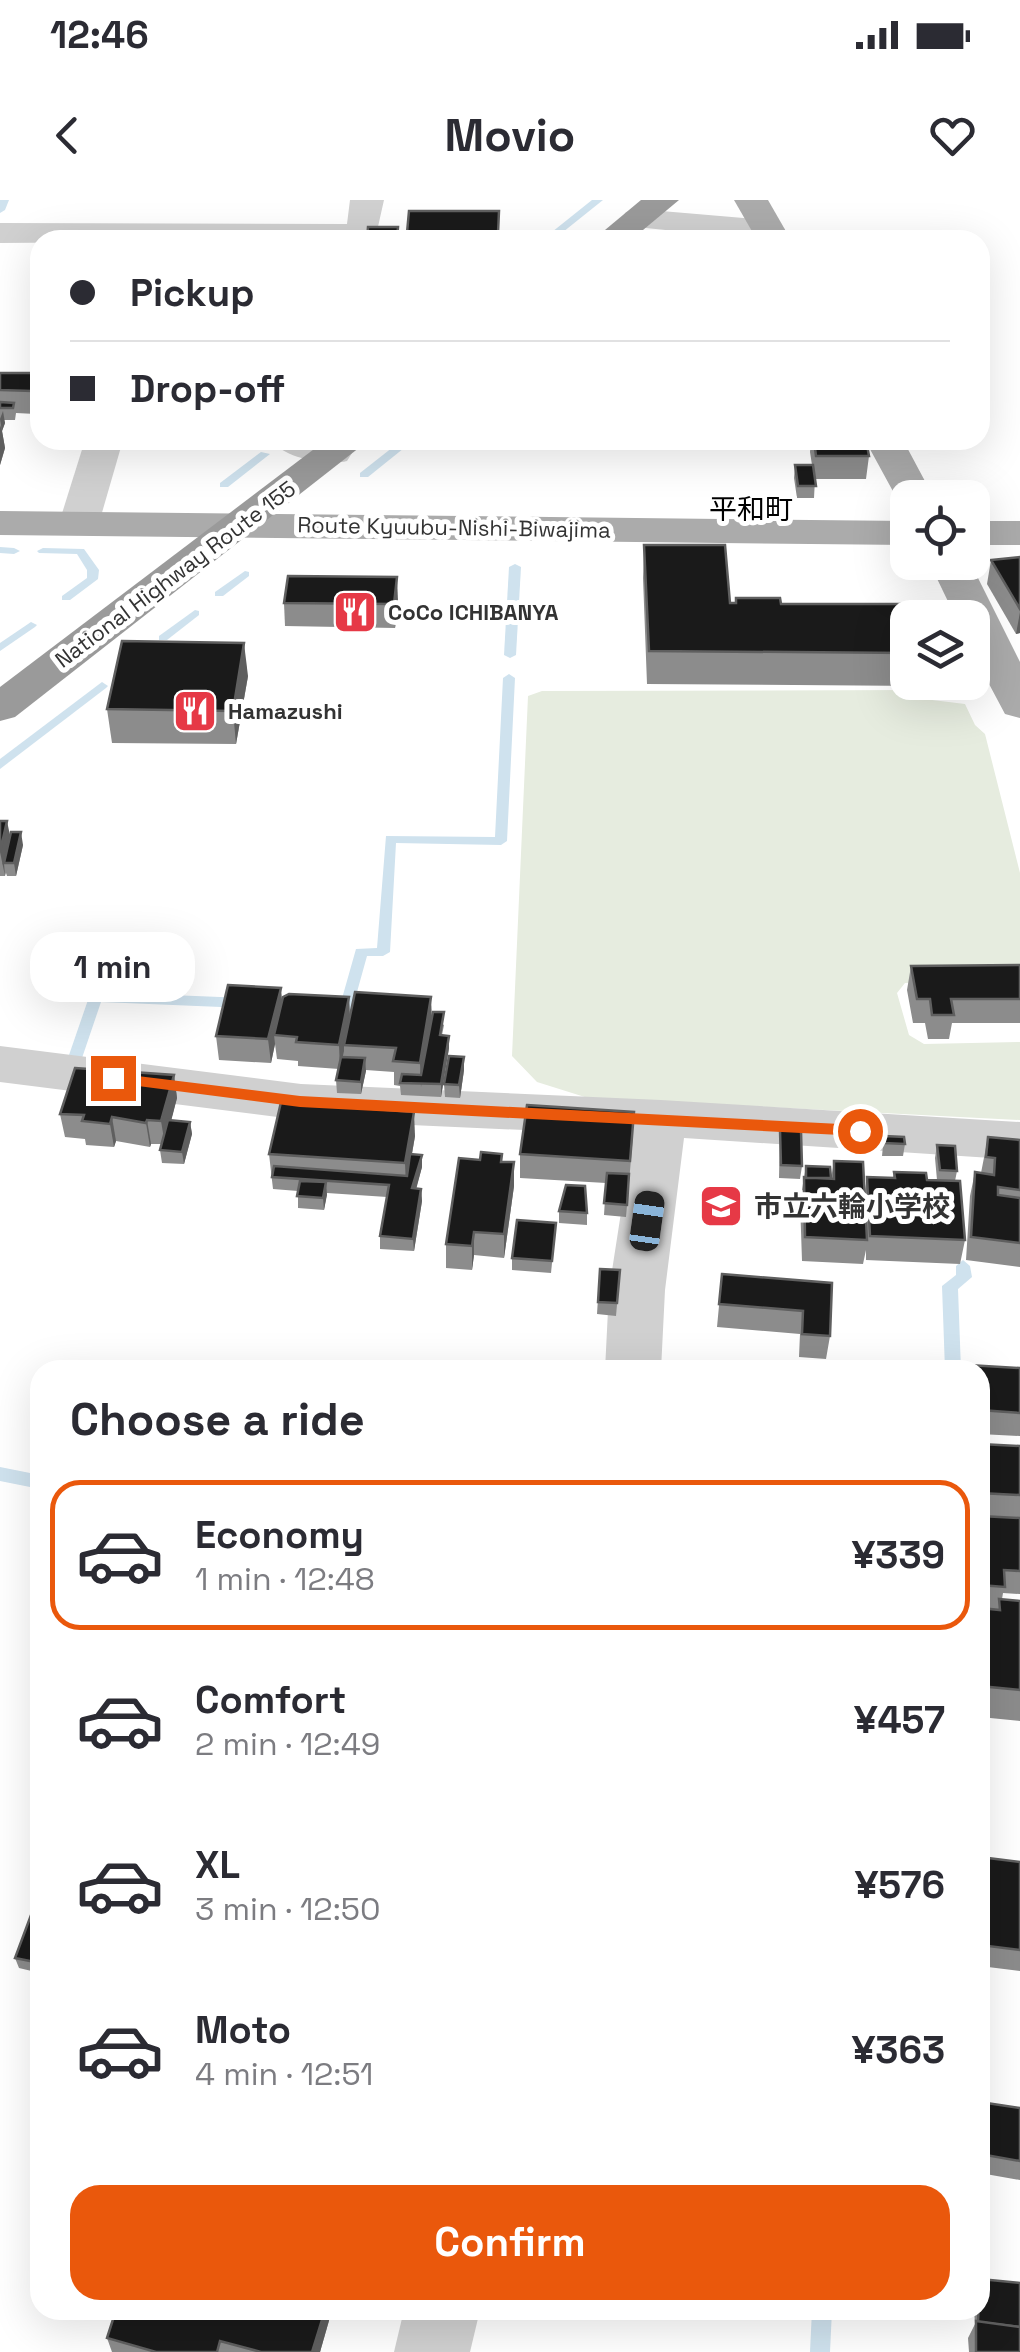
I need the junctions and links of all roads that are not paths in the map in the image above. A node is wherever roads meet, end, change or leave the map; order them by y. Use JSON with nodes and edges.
{"nodes":[{"id":1,"x":367,"y":200,"type":"edge"},
{"id":2,"x":650,"y":210,"type":"edge"},
{"id":3,"x":764,"y":223,"type":"edge"},
{"id":4,"x":363,"y":230,"type":"edge"},
{"id":5,"x":623,"y":230,"type":"edge"},
{"id":6,"x":0,"y":233,"type":"edge"},
{"id":7,"x":30,"y":233,"type":"edge"},
{"id":8,"x":101,"y":450,"type":"edge"},
{"id":9,"x":336,"y":450,"type":"edge"},
{"id":10,"x":889,"y":450,"type":"edge"},
{"id":11,"x":905,"y":480,"type":"edge"},
{"id":12,"x":0,"y":523,"type":"edge"},
{"id":13,"x":78,"y":523,"type":"junction"},
{"id":14,"x":239,"y":525,"type":"junction"},
{"id":15,"x":890,"y":533,"type":"edge"},
{"id":16,"x":1020,"y":533,"type":"edge"},
{"id":17,"x":990,"y":534,"type":"edge"},
{"id":18,"x":959,"y":580,"type":"edge"},
{"id":19,"x":1020,"y":705,"type":"edge"},
{"id":20,"x":0,"y":708,"type":"edge"},
{"id":21,"x":0,"y":1064,"type":"edge"},
{"id":22,"x":661,"y":1118,"type":"junction"},
{"id":23,"x":1020,"y":1141,"type":"edge"},
{"id":24,"x":634,"y":1360,"type":"edge"},
{"id":25,"x":440,"y":2320,"type":"edge"},
{"id":26,"x":432,"y":2352,"type":"edge"}],
"edges":[{"from":1,"to":4,"type":"street"},
{"from":2,"to":3,"type":"street"},
{"from":2,"to":5,"type":"highway"},
{"from":6,"to":7,"type":"street"},
{"from":8,"to":13,"type":"street"},
{"from":9,"to":14,"type":"highway","name":"National Highway Route 155"},
{"from":10,"to":11,"type":"main road"},
{"from":12,"to":13,"type":"main road","name":"Route Kyuubu-Nishi-Biwajima"},
{"from":13,"to":14,"type":"main road","name":"Route Kyuubu-Nishi-Biwajima"},
{"from":14,"to":15,"type":"main road","name":"Route Kyuubu-Nishi-Biwajima"},
{"from":14,"to":20,"type":"highway","name":"National Highway Route 155"},
{"from":16,"to":17,"type":"main road"},
{"from":18,"to":19,"type":"main road"},
{"from":21,"to":22,"type":"street"},
{"from":22,"to":23,"type":"street"},
{"from":22,"to":24,"type":"street"},
{"from":25,"to":26,"type":"street"}]}
